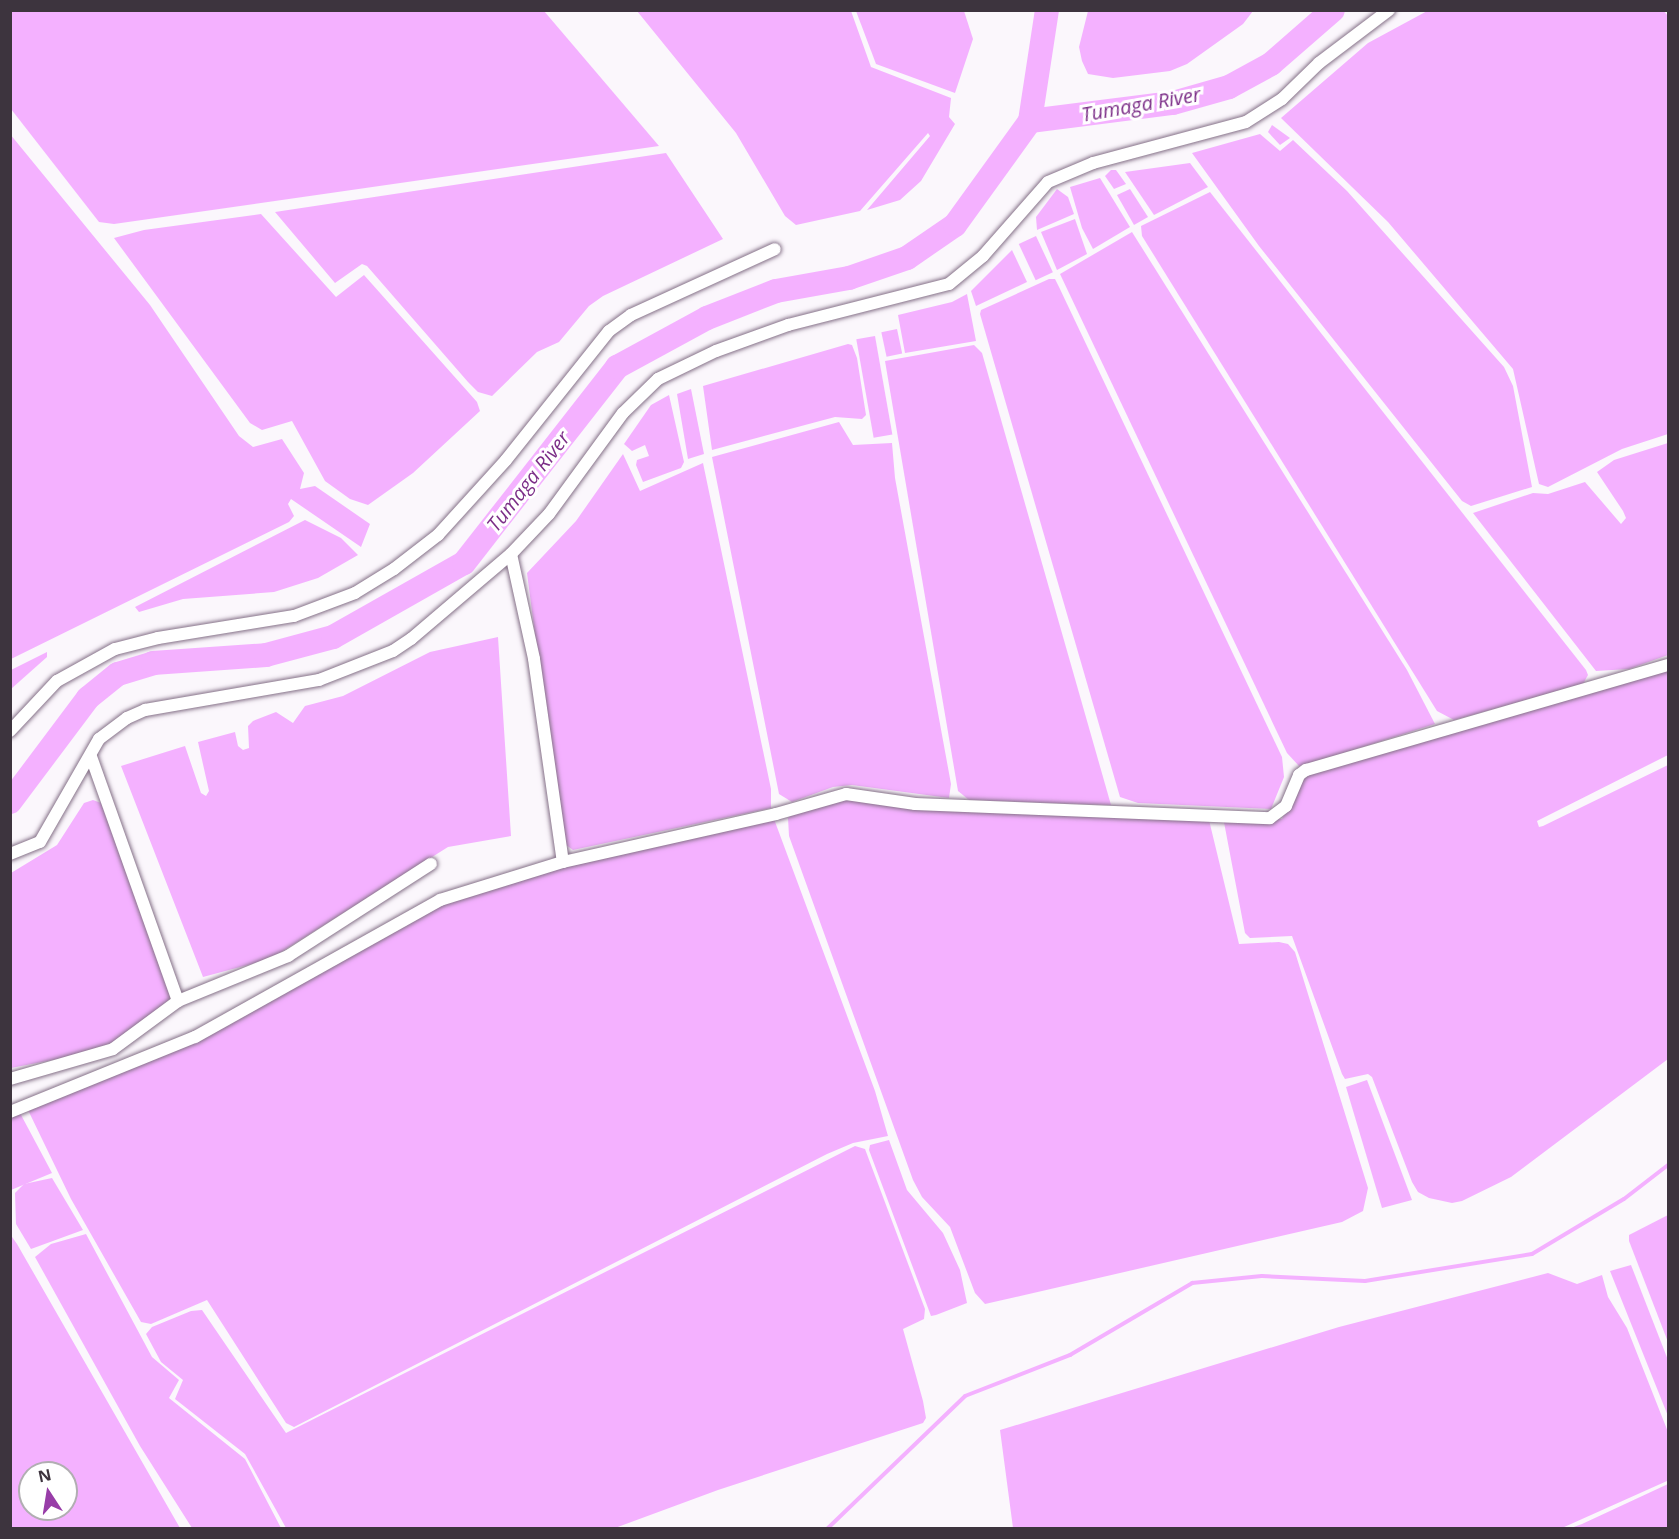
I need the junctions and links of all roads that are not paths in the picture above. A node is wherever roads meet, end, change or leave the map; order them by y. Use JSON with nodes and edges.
{"nodes":[{"id":1,"x":1389,"y":10,"type":"edge"},
{"id":2,"x":775,"y":249,"type":"dead end"},
{"id":3,"x":511,"y":554,"type":"junction"},
{"id":4,"x":1668,"y":665,"type":"edge"},
{"id":5,"x":10,"y":731,"type":"edge"},
{"id":6,"x":90,"y":757,"type":"junction"},
{"id":7,"x":10,"y":854,"type":"edge"},
{"id":8,"x":563,"y":862,"type":"junction"},
{"id":9,"x":431,"y":864,"type":"dead end"},
{"id":10,"x":178,"y":1001,"type":"junction"},
{"id":11,"x":10,"y":1079,"type":"edge"},
{"id":12,"x":10,"y":1112,"type":"edge"}],
"edges":[{"from":1,"to":3,"type":"street"},
{"from":2,"to":5,"type":"street"},
{"from":3,"to":6,"type":"street"},
{"from":3,"to":8,"type":"street"},
{"from":4,"to":8,"type":"street"},
{"from":6,"to":7,"type":"street"},
{"from":6,"to":10,"type":"street"},
{"from":8,"to":12,"type":"street"},
{"from":9,"to":10,"type":"street"},
{"from":10,"to":11,"type":"street"}]}
